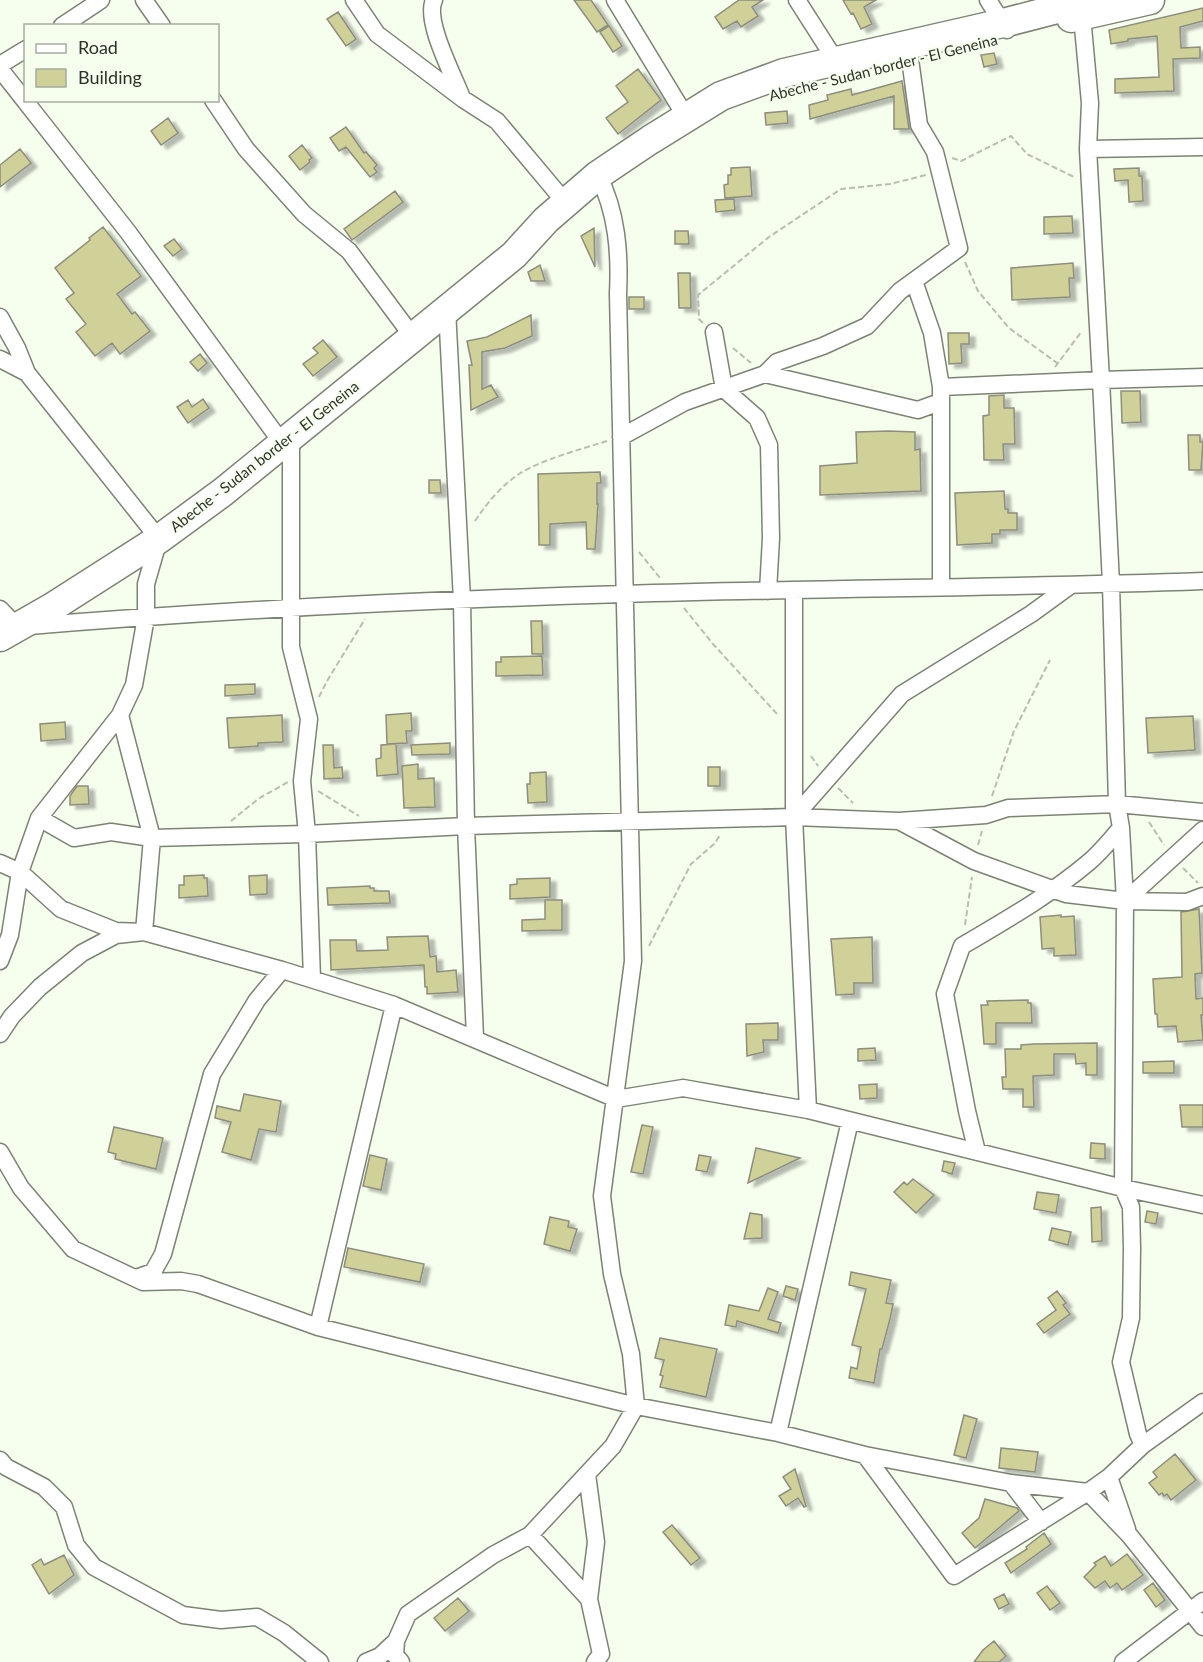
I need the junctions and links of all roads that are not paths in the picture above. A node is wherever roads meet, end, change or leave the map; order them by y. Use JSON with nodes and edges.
{"nodes":[{"id":1,"x":101,"y":0,"type":"edge"},
{"id":2,"x":144,"y":0,"type":"edge"},
{"id":3,"x":354,"y":0,"type":"edge"},
{"id":4,"x":434,"y":0,"type":"edge"},
{"id":5,"x":615,"y":0,"type":"edge"},
{"id":6,"x":797,"y":0,"type":"edge"},
{"id":7,"x":1150,"y":0,"type":"edge"},
{"id":8,"x":1087,"y":8,"type":"edge"},
{"id":9,"x":1000,"y":19,"type":"edge"},
{"id":10,"x":65,"y":24,"type":"edge"},
{"id":11,"x":161,"y":24,"type":"edge"},
{"id":12,"x":24,"y":50,"type":"edge"},
{"id":13,"x":910,"y":59,"type":"junction"},
{"id":14,"x":836,"y":61,"type":"junction"},
{"id":15,"x":0,"y":67,"type":"edge"},
{"id":16,"x":24,"y":98,"type":"edge"},
{"id":17,"x":463,"y":99,"type":"junction"},
{"id":18,"x":27,"y":102,"type":"edge"},
{"id":19,"x":214,"y":102,"type":"edge"},
{"id":20,"x":690,"y":121,"type":"junction"},
{"id":21,"x":1203,"y":147,"type":"edge"},
{"id":22,"x":1088,"y":149,"type":"junction"},
{"id":23,"x":602,"y":183,"type":"junction"},
{"id":24,"x":565,"y":202,"type":"junction"},
{"id":25,"x":514,"y":255,"type":"junction"},
{"id":26,"x":914,"y":281,"type":"junction"},
{"id":27,"x":447,"y":309,"type":"junction"},
{"id":28,"x":0,"y":317,"type":"edge"},
{"id":29,"x":714,"y":332,"type":"road end"},
{"id":30,"x":412,"y":337,"type":"junction"},
{"id":31,"x":0,"y":359,"type":"edge"},
{"id":32,"x":27,"y":373,"type":"junction"},
{"id":33,"x":765,"y":374,"type":"junction"},
{"id":34,"x":1203,"y":377,"type":"edge"},
{"id":35,"x":1101,"y":380,"type":"junction"},
{"id":36,"x":724,"y":389,"type":"junction"},
{"id":37,"x":940,"y":394,"type":"junction"},
{"id":38,"x":621,"y":437,"type":"junction"},
{"id":39,"x":286,"y":440,"type":"junction"},
{"id":40,"x":159,"y":539,"type":"junction"},
{"id":41,"x":1203,"y":581,"type":"edge"},
{"id":42,"x":1111,"y":584,"type":"junction"},
{"id":43,"x":1071,"y":585,"type":"junction"},
{"id":44,"x":940,"y":586,"type":"junction"},
{"id":45,"x":794,"y":590,"type":"junction"},
{"id":46,"x":768,"y":591,"type":"junction"},
{"id":47,"x":625,"y":594,"type":"junction"},
{"id":48,"x":462,"y":601,"type":"junction"},
{"id":49,"x":291,"y":608,"type":"junction"},
{"id":50,"x":146,"y":617,"type":"junction"},
{"id":51,"x":6,"y":625,"type":"edge"},
{"id":52,"x":120,"y":715,"type":"junction"},
{"id":53,"x":1117,"y":804,"type":"junction"},
{"id":54,"x":1203,"y":812,"type":"edge"},
{"id":55,"x":794,"y":817,"type":"junction"},
{"id":56,"x":39,"y":818,"type":"junction"},
{"id":57,"x":899,"y":820,"type":"junction"},
{"id":58,"x":629,"y":822,"type":"junction"},
{"id":59,"x":466,"y":826,"type":"junction"},
{"id":60,"x":1121,"y":828,"type":"junction"},
{"id":61,"x":1203,"y":830,"type":"edge"},
{"id":62,"x":307,"y":834,"type":"junction"},
{"id":63,"x":152,"y":838,"type":"junction"},
{"id":64,"x":0,"y":863,"type":"edge"},
{"id":65,"x":20,"y":872,"type":"junction"},
{"id":66,"x":1053,"y":890,"type":"junction"},
{"id":67,"x":1203,"y":896,"type":"edge"},
{"id":68,"x":1125,"y":901,"type":"junction"},
{"id":69,"x":144,"y":932,"type":"junction"},
{"id":70,"x":0,"y":961,"type":"edge"},
{"id":71,"x":282,"y":970,"type":"junction"},
{"id":72,"x":312,"y":979,"type":"junction"},
{"id":73,"x":394,"y":1005,"type":"junction"},
{"id":74,"x":0,"y":1034,"type":"edge"},
{"id":75,"x":475,"y":1038,"type":"junction"},
{"id":76,"x":616,"y":1099,"type":"junction"},
{"id":77,"x":808,"y":1110,"type":"junction"},
{"id":78,"x":850,"y":1121,"type":"junction"},
{"id":79,"x":0,"y":1152,"type":"edge"},
{"id":80,"x":977,"y":1152,"type":"junction"},
{"id":81,"x":1124,"y":1188,"type":"junction"},
{"id":82,"x":1203,"y":1205,"type":"edge"},
{"id":83,"x":136,"y":1278,"type":"junction"},
{"id":84,"x":318,"y":1327,"type":"junction"},
{"id":85,"x":1203,"y":1402,"type":"edge"},
{"id":86,"x":636,"y":1406,"type":"junction"},
{"id":87,"x":778,"y":1433,"type":"junction"},
{"id":88,"x":1143,"y":1445,"type":"junction"},
{"id":89,"x":865,"y":1455,"type":"junction"},
{"id":90,"x":0,"y":1460,"type":"edge"},
{"id":91,"x":588,"y":1474,"type":"junction"},
{"id":92,"x":1109,"y":1478,"type":"junction"},
{"id":93,"x":1011,"y":1483,"type":"junction"},
{"id":94,"x":1088,"y":1492,"type":"junction"},
{"id":95,"x":1041,"y":1522,"type":"junction"},
{"id":96,"x":530,"y":1535,"type":"junction"},
{"id":97,"x":1130,"y":1536,"type":"junction"},
{"id":98,"x":589,"y":1599,"type":"junction"},
{"id":99,"x":1197,"y":1606,"type":"edge"},
{"id":100,"x":1203,"y":1627,"type":"edge"},
{"id":101,"x":396,"y":1655,"type":"edge"},
{"id":102,"x":320,"y":1662,"type":"edge"},
{"id":103,"x":366,"y":1662,"type":"edge"},
{"id":104,"x":595,"y":1662,"type":"edge"},
{"id":105,"x":1123,"y":1662,"type":"edge"}],
"edges":[{"from":1,"to":10,"type":"street"},
{"from":2,"to":11,"type":"street"},
{"from":3,"to":17,"type":"street"},
{"from":4,"to":17,"type":"street"},
{"from":5,"to":20,"type":"street"},
{"from":6,"to":14,"type":"street"},
{"from":7,"to":8,"type":"highway","name":"Abeche - Sudan border - El Geneina"},
{"from":8,"to":9,"type":"highway","name":"Abeche - Sudan border - El Geneina"},
{"from":8,"to":22,"type":"street"},
{"from":9,"to":13,"type":"highway","name":"Abeche - Sudan border - El Geneina"},
{"from":9,"to":14,"type":"highway","name":"Abeche - Sudan border - El Geneina"},
{"from":12,"to":15,"type":"street"},
{"from":13,"to":20,"type":"highway","name":"Abeche - Sudan border - El Geneina"},
{"from":13,"to":26,"type":"street"},
{"from":14,"to":20,"type":"highway","name":"Abeche - Sudan border - El Geneina"},
{"from":15,"to":16,"type":"street"},
{"from":17,"to":24,"type":"street"},
{"from":18,"to":39,"type":"street"},
{"from":19,"to":30,"type":"street"},
{"from":20,"to":23,"type":"highway","name":"Abeche - Sudan border - El Geneina"},
{"from":21,"to":22,"type":"street"},
{"from":22,"to":35,"type":"street"},
{"from":23,"to":24,"type":"highway","name":"Abeche - Sudan border - El Geneina"},
{"from":23,"to":25,"type":"highway","name":"Abeche - Sudan border - El Geneina"},
{"from":23,"to":38,"type":"street"},
{"from":24,"to":25,"type":"highway","name":"Abeche - Sudan border - El Geneina"},
{"from":25,"to":27,"type":"highway","name":"Abeche - Sudan border - El Geneina"},
{"from":26,"to":33,"type":"street"},
{"from":26,"to":37,"type":"street"},
{"from":27,"to":30,"type":"highway","name":"Abeche - Sudan border - El Geneina"},
{"from":27,"to":48,"type":"street"},
{"from":28,"to":32,"type":"street"},
{"from":29,"to":36,"type":"street"},
{"from":30,"to":39,"type":"highway","name":"Abeche - Sudan border - El Geneina"},
{"from":31,"to":32,"type":"street"},
{"from":32,"to":40,"type":"street"},
{"from":33,"to":36,"type":"street"},
{"from":33,"to":37,"type":"street"},
{"from":34,"to":35,"type":"street"},
{"from":35,"to":37,"type":"street"},
{"from":35,"to":42,"type":"street"},
{"from":36,"to":38,"type":"street"},
{"from":36,"to":46,"type":"street"},
{"from":37,"to":44,"type":"street"},
{"from":38,"to":47,"type":"street"},
{"from":39,"to":40,"type":"highway","name":"Abeche - Sudan border - El Geneina"},
{"from":39,"to":49,"type":"street"},
{"from":40,"to":50,"type":"street"},
{"from":40,"to":51,"type":"highway","name":"Abeche - Sudan border - El Geneina"},
{"from":41,"to":42,"type":"street"},
{"from":42,"to":43,"type":"street"},
{"from":42,"to":53,"type":"street"},
{"from":43,"to":44,"type":"street"},
{"from":43,"to":55,"type":"street"},
{"from":44,"to":45,"type":"street"},
{"from":45,"to":46,"type":"street"},
{"from":45,"to":55,"type":"street"},
{"from":46,"to":47,"type":"street"},
{"from":47,"to":48,"type":"street"},
{"from":47,"to":58,"type":"street"},
{"from":48,"to":49,"type":"street"},
{"from":48,"to":59,"type":"street"},
{"from":49,"to":50,"type":"street"},
{"from":49,"to":62,"type":"street"},
{"from":50,"to":51,"type":"street"},
{"from":50,"to":52,"type":"street"},
{"from":52,"to":56,"type":"street"},
{"from":52,"to":63,"type":"street"},
{"from":53,"to":54,"type":"street"},
{"from":53,"to":57,"type":"street"},
{"from":53,"to":60,"type":"street"},
{"from":55,"to":57,"type":"street"},
{"from":55,"to":58,"type":"street"},
{"from":55,"to":77,"type":"street"},
{"from":56,"to":63,"type":"street"},
{"from":56,"to":65,"type":"street"},
{"from":57,"to":66,"type":"street"},
{"from":58,"to":59,"type":"street"},
{"from":58,"to":76,"type":"street"},
{"from":59,"to":62,"type":"street"},
{"from":59,"to":75,"type":"street"},
{"from":60,"to":66,"type":"street"},
{"from":60,"to":68,"type":"street"},
{"from":61,"to":68,"type":"street"},
{"from":62,"to":63,"type":"street"},
{"from":62,"to":72,"type":"street"},
{"from":63,"to":69,"type":"street"},
{"from":64,"to":65,"type":"street"},
{"from":65,"to":69,"type":"street"},
{"from":65,"to":70,"type":"street"},
{"from":66,"to":68,"type":"street"},
{"from":66,"to":80,"type":"street"},
{"from":67,"to":68,"type":"street"},
{"from":68,"to":81,"type":"street"},
{"from":69,"to":71,"type":"street"},
{"from":69,"to":74,"type":"street"},
{"from":71,"to":72,"type":"street"},
{"from":71,"to":83,"type":"street"},
{"from":72,"to":73,"type":"street"},
{"from":73,"to":75,"type":"street"},
{"from":73,"to":84,"type":"street"},
{"from":75,"to":76,"type":"street"},
{"from":76,"to":77,"type":"street"},
{"from":76,"to":86,"type":"street"},
{"from":77,"to":78,"type":"street"},
{"from":78,"to":80,"type":"street"},
{"from":78,"to":87,"type":"street"},
{"from":79,"to":83,"type":"street"},
{"from":80,"to":81,"type":"street"},
{"from":81,"to":82,"type":"street"},
{"from":81,"to":88,"type":"street"},
{"from":83,"to":84,"type":"street"},
{"from":84,"to":86,"type":"street"},
{"from":85,"to":88,"type":"street"},
{"from":86,"to":87,"type":"street"},
{"from":86,"to":91,"type":"street"},
{"from":87,"to":89,"type":"street"},
{"from":88,"to":92,"type":"street"},
{"from":89,"to":93,"type":"street"},
{"from":89,"to":95,"type":"street"},
{"from":90,"to":102,"type":"street"},
{"from":91,"to":96,"type":"street"},
{"from":91,"to":98,"type":"street"},
{"from":92,"to":94,"type":"street"},
{"from":92,"to":97,"type":"street"},
{"from":93,"to":94,"type":"street"},
{"from":93,"to":95,"type":"street"},
{"from":94,"to":95,"type":"street"},
{"from":94,"to":97,"type":"street"},
{"from":96,"to":98,"type":"street"},
{"from":96,"to":101,"type":"street"},
{"from":97,"to":99,"type":"street"},
{"from":98,"to":104,"type":"street"},
{"from":99,"to":100,"type":"street"},
{"from":99,"to":105,"type":"street"},
{"from":101,"to":103,"type":"street"}]}
